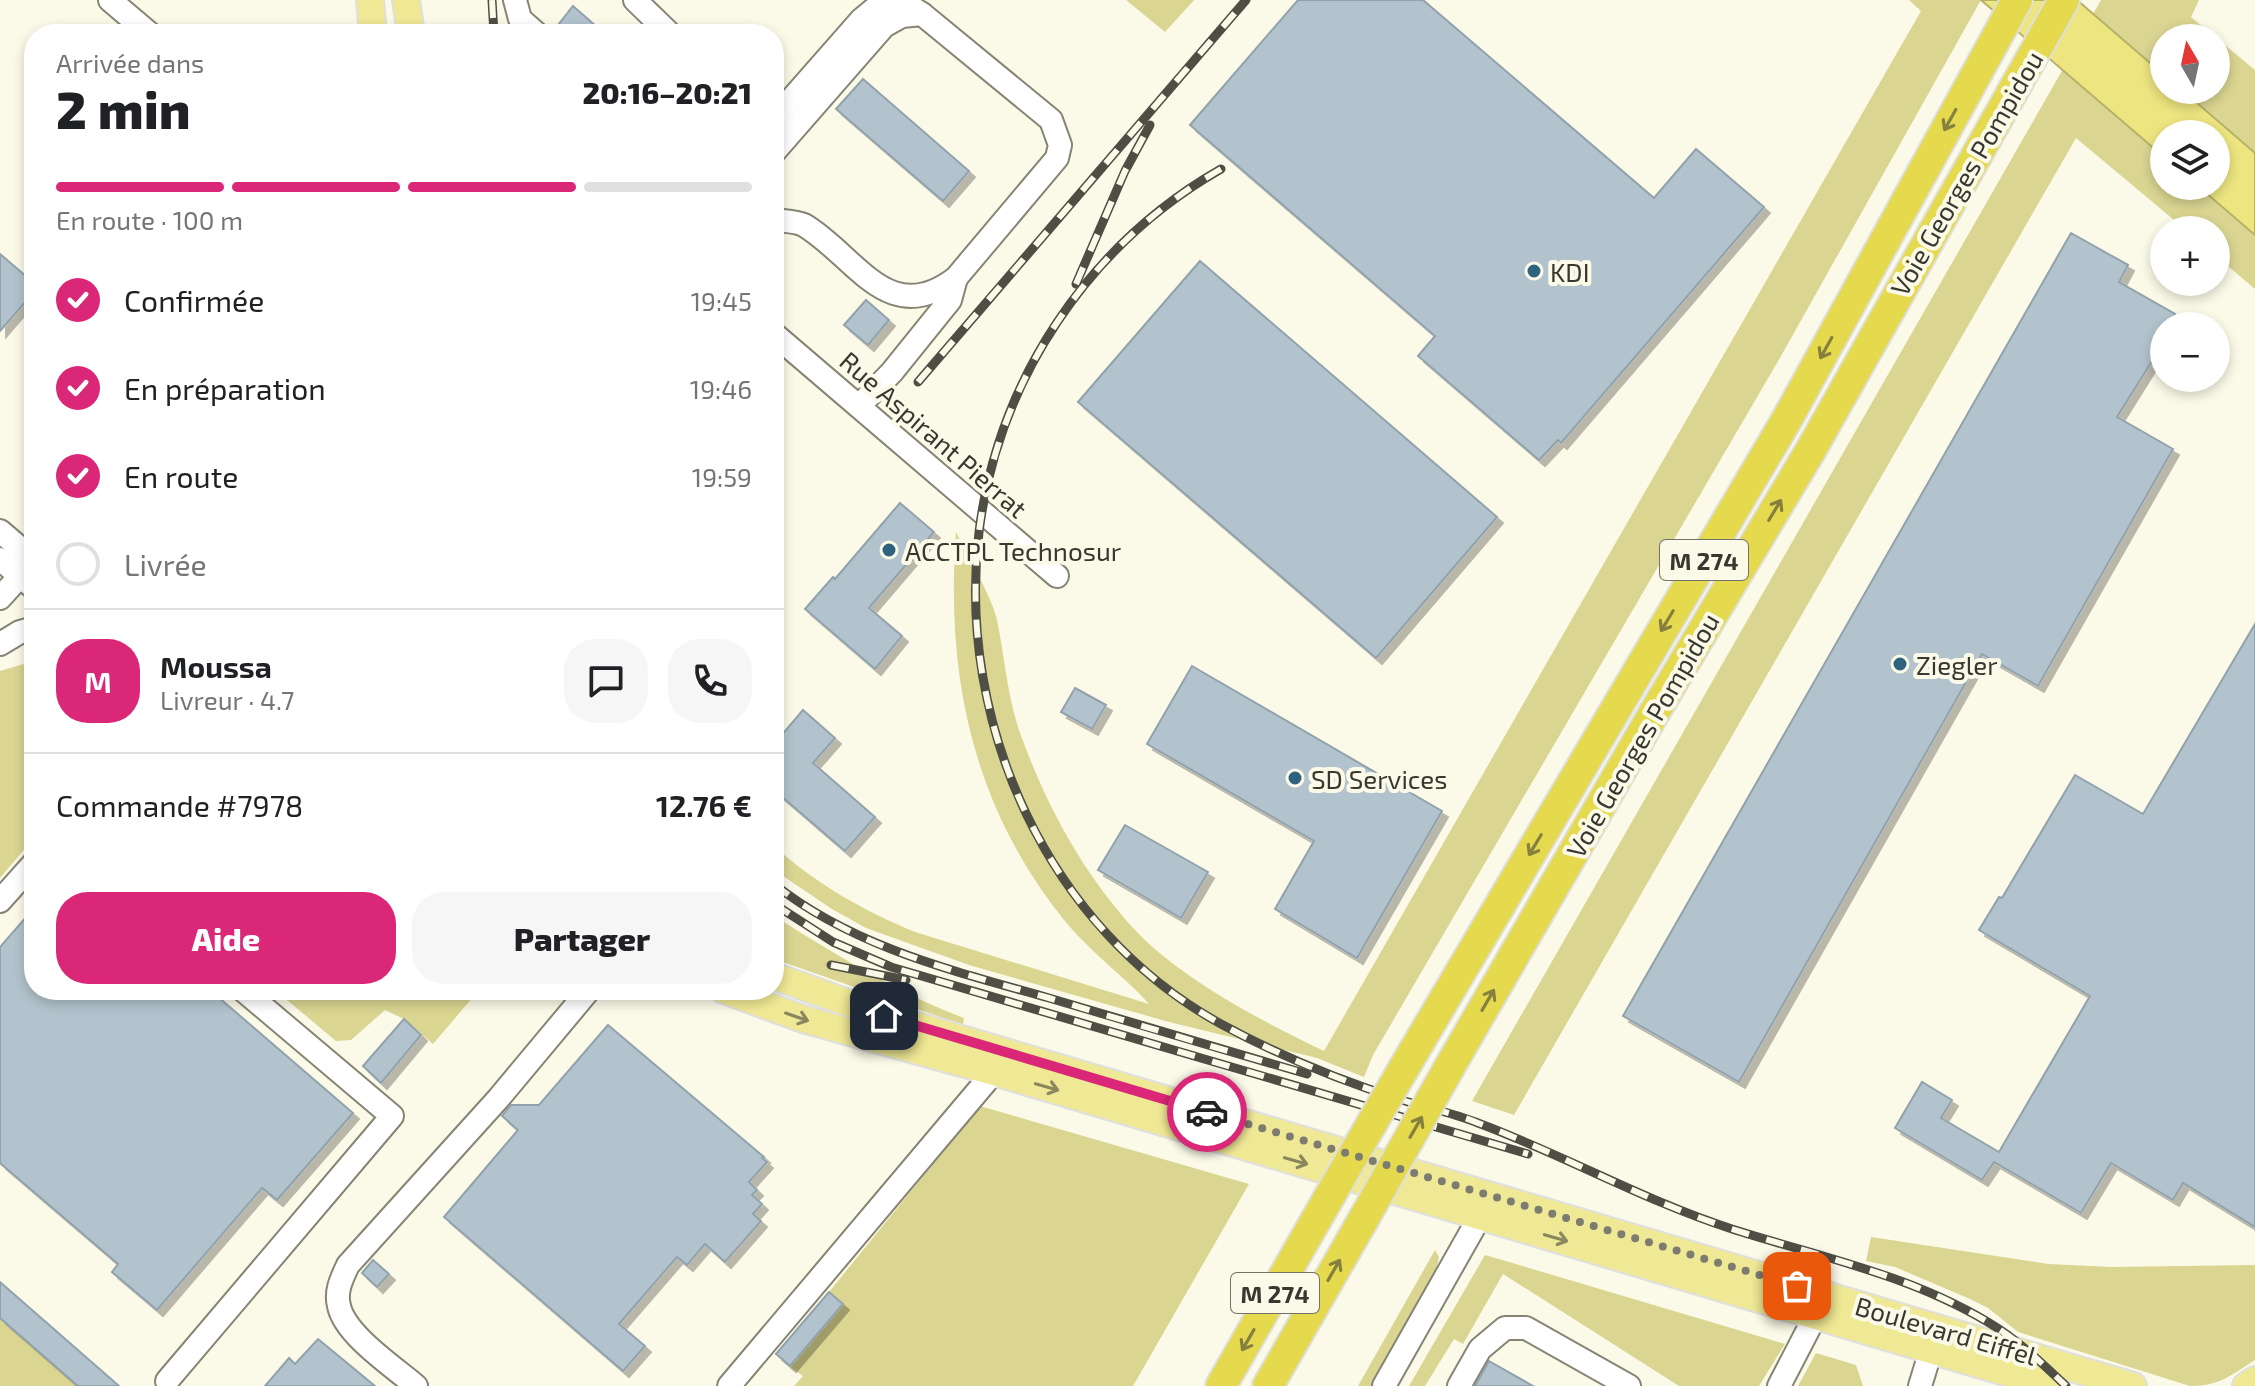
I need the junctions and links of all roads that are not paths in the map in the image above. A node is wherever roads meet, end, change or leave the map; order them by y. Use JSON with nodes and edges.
{"nodes":[{"id":1,"x":110,"y":0,"type":"edge"},
{"id":2,"x":370,"y":0,"type":"edge"},
{"id":3,"x":406,"y":0,"type":"edge"},
{"id":4,"x":515,"y":0,"type":"edge"},
{"id":5,"x":635,"y":0,"type":"edge"},
{"id":6,"x":900,"y":0,"type":"edge"},
{"id":7,"x":2017,"y":0,"type":"edge"},
{"id":8,"x":2064,"y":0,"type":"edge"},
{"id":9,"x":922,"y":14,"type":"junction"},
{"id":10,"x":138,"y":24,"type":"edge"},
{"id":11,"x":372,"y":24,"type":"edge"},
{"id":12,"x":410,"y":24,"type":"edge"},
{"id":13,"x":526,"y":24,"type":"edge"},
{"id":14,"x":660,"y":24,"type":"edge"},
{"id":15,"x":784,"y":108,"type":"edge"},
{"id":16,"x":784,"y":141,"type":"edge"},
{"id":17,"x":784,"y":221,"type":"edge"},
{"id":18,"x":956,"y":278,"type":"junction"},
{"id":19,"x":784,"y":342,"type":"edge"},
{"id":20,"x":859,"y":406,"type":"junction"},
{"id":21,"x":0,"y":531,"type":"edge"},
{"id":22,"x":0,"y":559,"type":"edge"},
{"id":23,"x":24,"y":567,"type":"edge"},
{"id":24,"x":24,"y":573,"type":"edge"},
{"id":25,"x":1057,"y":576,"type":"dead end"},
{"id":26,"x":24,"y":580,"type":"edge"},
{"id":27,"x":0,"y":598,"type":"edge"},
{"id":28,"x":24,"y":631,"type":"edge"},
{"id":29,"x":0,"y":644,"type":"edge"},
{"id":30,"x":24,"y":874,"type":"edge"},
{"id":31,"x":0,"y":901,"type":"edge"},
{"id":32,"x":784,"y":980,"type":"edge"},
{"id":33,"x":255,"y":1000,"type":"edge"},
{"id":34,"x":581,"y":1000,"type":"edge"},
{"id":35,"x":751,"y":1000,"type":"edge"},
{"id":36,"x":994,"y":1072,"type":"junction"},
{"id":37,"x":1486,"y":1206,"type":"junction"},
{"id":38,"x":1822,"y":1305,"type":"junction"},
{"id":39,"x":1935,"y":1338,"type":"junction"},
{"id":40,"x":2255,"y":1380,"type":"edge"},
{"id":41,"x":167,"y":1381,"type":"dead end"},
{"id":42,"x":416,"y":1386,"type":"edge"},
{"id":43,"x":729,"y":1386,"type":"edge"},
{"id":44,"x":1221,"y":1386,"type":"edge"},
{"id":45,"x":1268,"y":1386,"type":"edge"},
{"id":46,"x":1384,"y":1386,"type":"edge"},
{"id":47,"x":1459,"y":1386,"type":"edge"},
{"id":48,"x":1629,"y":1386,"type":"edge"},
{"id":49,"x":1779,"y":1386,"type":"edge"},
{"id":50,"x":1920,"y":1386,"type":"edge"},
{"id":51,"x":2052,"y":1386,"type":"edge"},
{"id":52,"x":2133,"y":1386,"type":"edge"},
{"id":53,"x":2246,"y":1386,"type":"edge"}],
"edges":[{"from":1,"to":10,"type":"street"},
{"from":2,"to":11,"type":"main road"},
{"from":3,"to":12,"type":"main road"},
{"from":4,"to":13,"type":"street"},
{"from":5,"to":14,"type":"street"},
{"from":6,"to":9,"type":"street"},
{"from":6,"to":15,"type":"street"},
{"from":7,"to":44,"type":"highway","name":"Voie Georges Pompidou","number":"M 274","one_way":true,"bridge":true},
{"from":45,"to":8,"type":"highway","name":"Voie Georges Pompidou","number":"M 274","one_way":true,"bridge":true},
{"from":9,"to":16,"type":"street"},
{"from":9,"to":18,"type":"street"},
{"from":17,"to":18,"type":"street"},
{"from":18,"to":20,"type":"street"},
{"from":19,"to":20,"type":"street","name":"Rue Aspirant Pierrat"},
{"from":20,"to":25,"type":"street","name":"Rue Aspirant Pierrat"},
{"from":21,"to":23,"type":"street"},
{"from":22,"to":24,"type":"street"},
{"from":26,"to":27,"type":"street"},
{"from":28,"to":29,"type":"street"},
{"from":30,"to":31,"type":"street"},
{"from":32,"to":37,"type":"main road","name":"Boulevard Eiffel"},
{"from":33,"to":41,"type":"street"},
{"from":34,"to":42,"type":"street"},
{"from":35,"to":36,"type":"main road","one_way":true},
{"from":36,"to":37,"type":"main road","one_way":true},
{"from":36,"to":43,"type":"street"},
{"from":37,"to":38,"type":"main road","name":"Boulevard Eiffel"},
{"from":37,"to":46,"type":"street"},
{"from":38,"to":39,"type":"main road","name":"Boulevard Eiffel"},
{"from":38,"to":49,"type":"street"},
{"from":39,"to":50,"type":"street"},
{"from":39,"to":51,"type":"main road","name":"Boulevard Eiffel"},
{"from":39,"to":52,"type":"main road","name":"Boulevard Eiffel"},
{"from":40,"to":53,"type":"main road"},
{"from":47,"to":48,"type":"street"}]}
